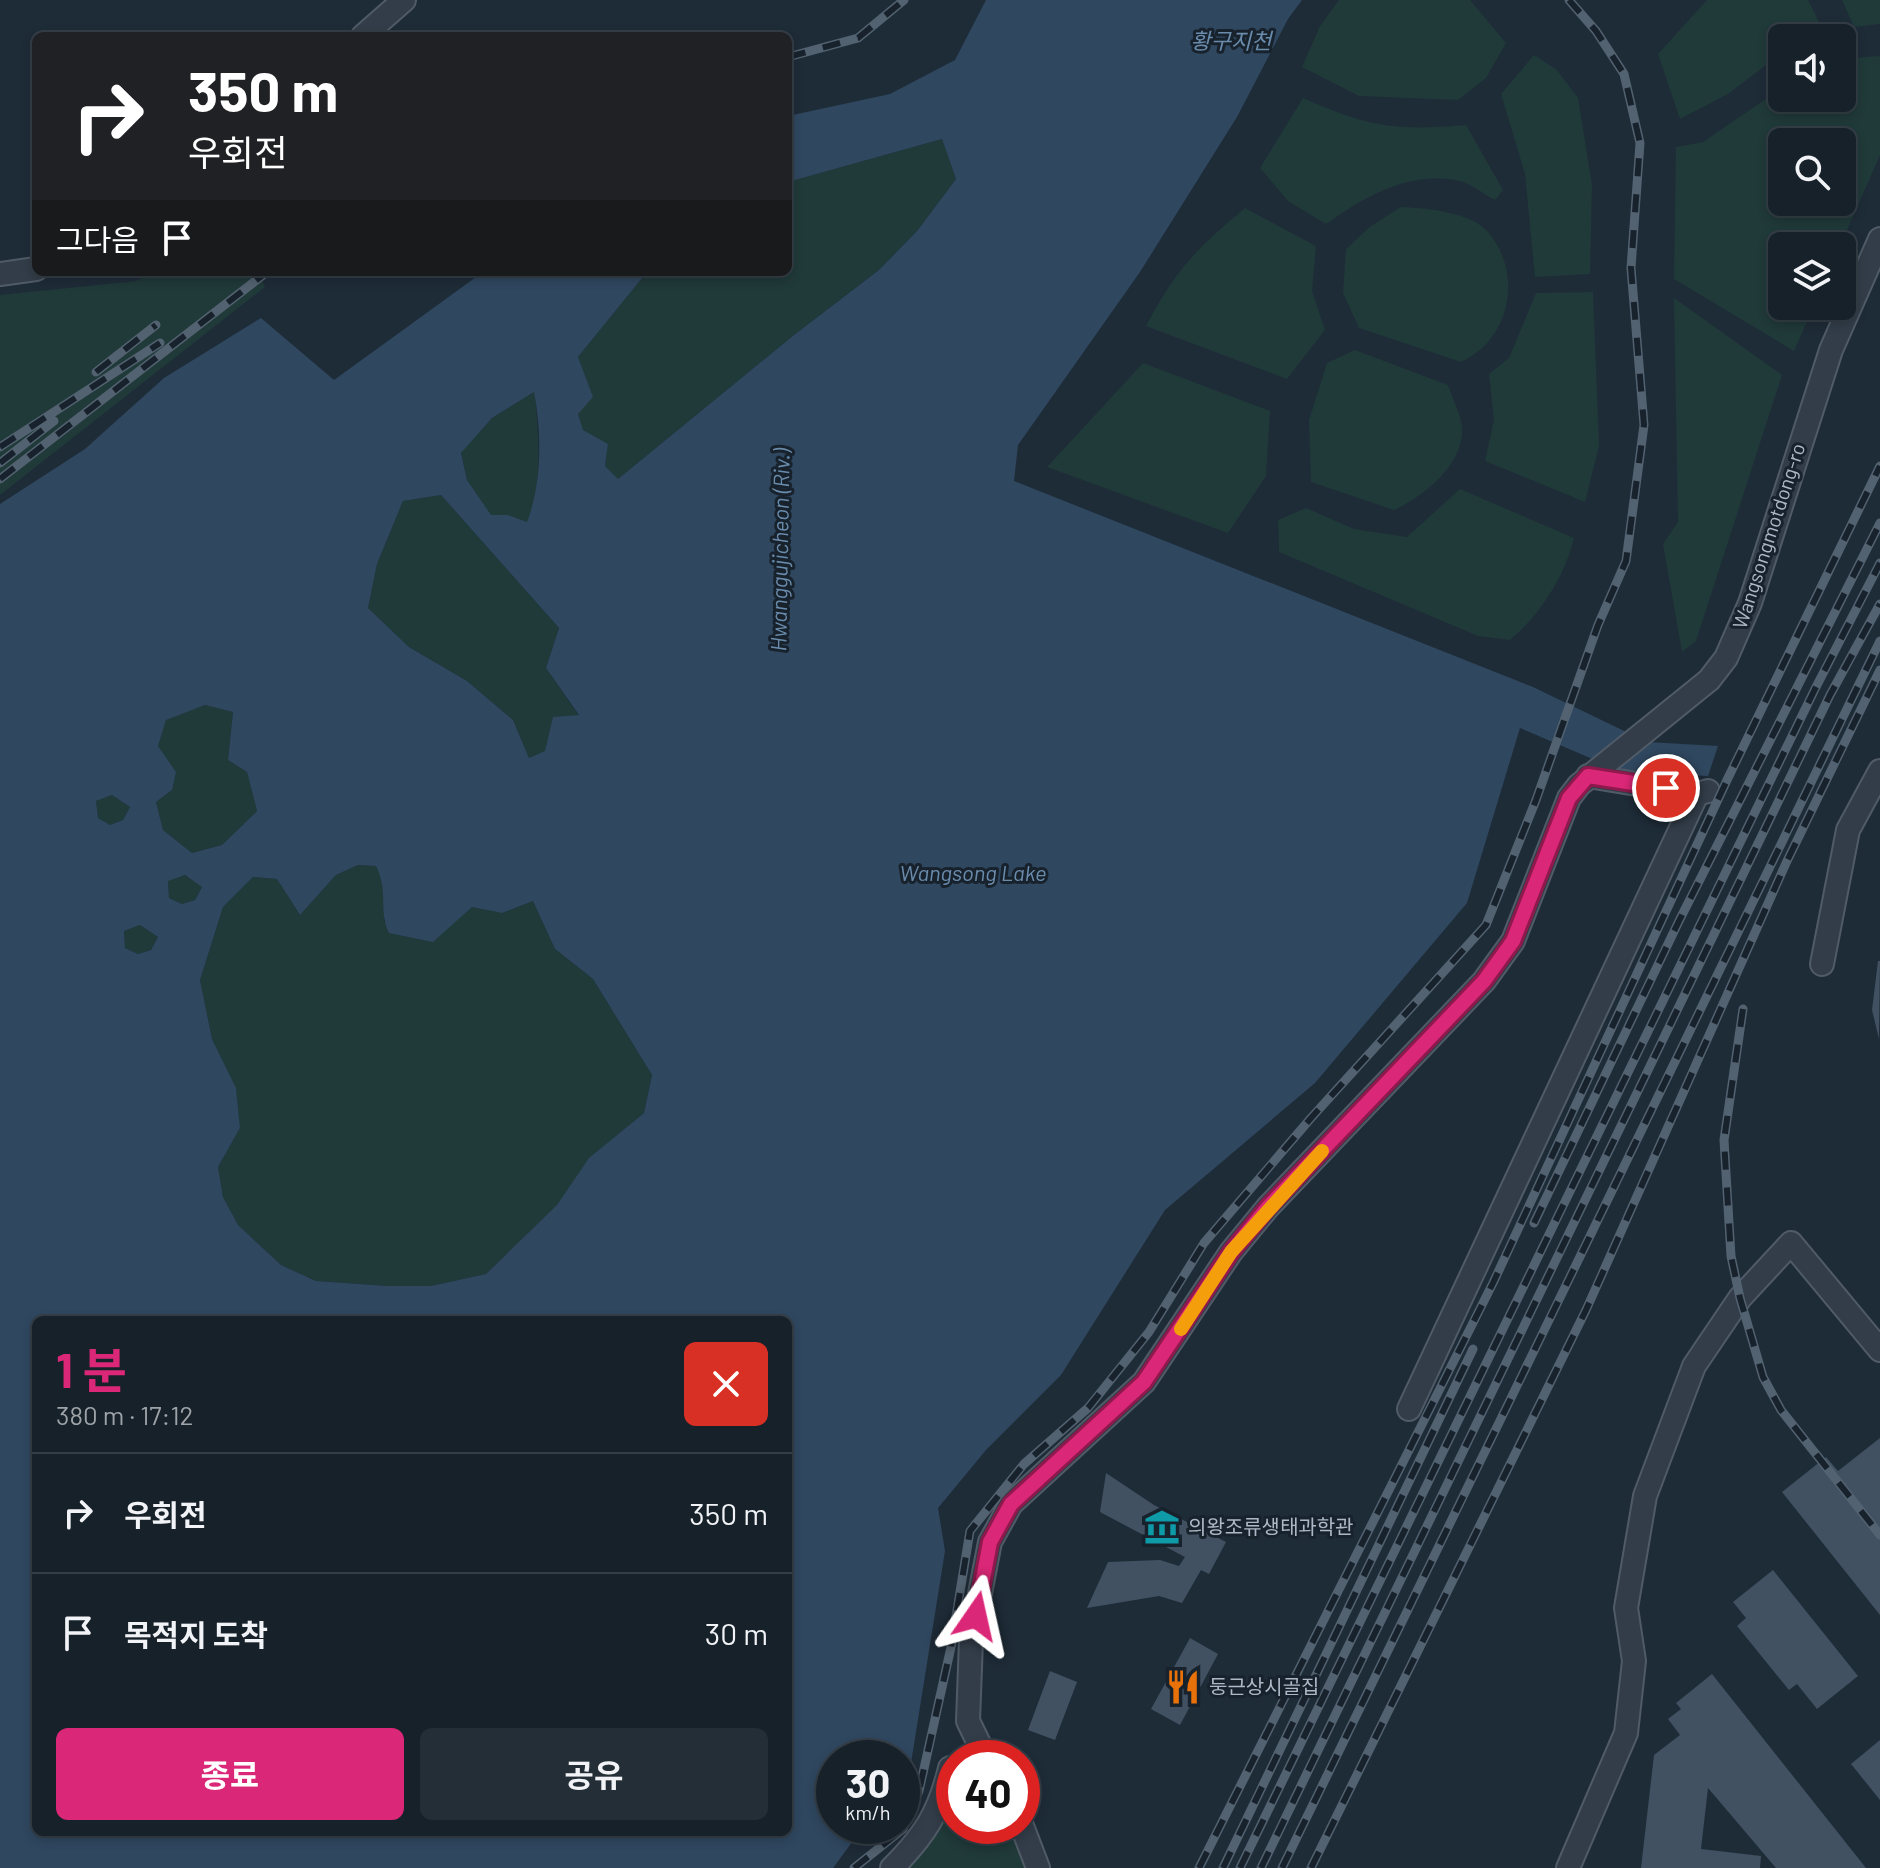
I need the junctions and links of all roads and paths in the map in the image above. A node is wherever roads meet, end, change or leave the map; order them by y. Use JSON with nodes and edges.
{"nodes":[{"id":1,"x":404,"y":0,"type":"edge"},
{"id":2,"x":368,"y":32,"type":"edge"},
{"id":3,"x":1880,"y":239,"type":"edge"},
{"id":4,"x":32,"y":270,"type":"edge"},
{"id":5,"x":0,"y":274,"type":"edge"},
{"id":6,"x":1593,"y":771,"type":"junction"},
{"id":7,"x":1880,"y":771,"type":"edge"},
{"id":8,"x":1822,"y":964,"type":"dead end"},
{"id":9,"x":1880,"y":1350,"type":"edge"},
{"id":10,"x":1409,"y":1409,"type":"dead end"},
{"id":11,"x":977,"y":1740,"type":"edge"},
{"id":12,"x":936,"y":1812,"type":"edge"},
{"id":13,"x":1029,"y":1844,"type":"edge"},
{"id":14,"x":892,"y":1868,"type":"edge"},
{"id":15,"x":1038,"y":1868,"type":"edge"},
{"id":16,"x":1568,"y":1868,"type":"edge"}],
"edges":[{"from":1,"to":2,"type":"street"},
{"from":3,"to":6,"type":"street","name":"Wangsongmotdong-ro"},
{"from":4,"to":5,"type":"street"},
{"from":6,"to":10,"type":"street"},
{"from":6,"to":11,"type":"street","name":"Wangsongmotdong-ro"},
{"from":7,"to":8,"type":"street"},
{"from":9,"to":16,"type":"street"},
{"from":12,"to":14,"type":"street"},
{"from":13,"to":15,"type":"street"}]}
